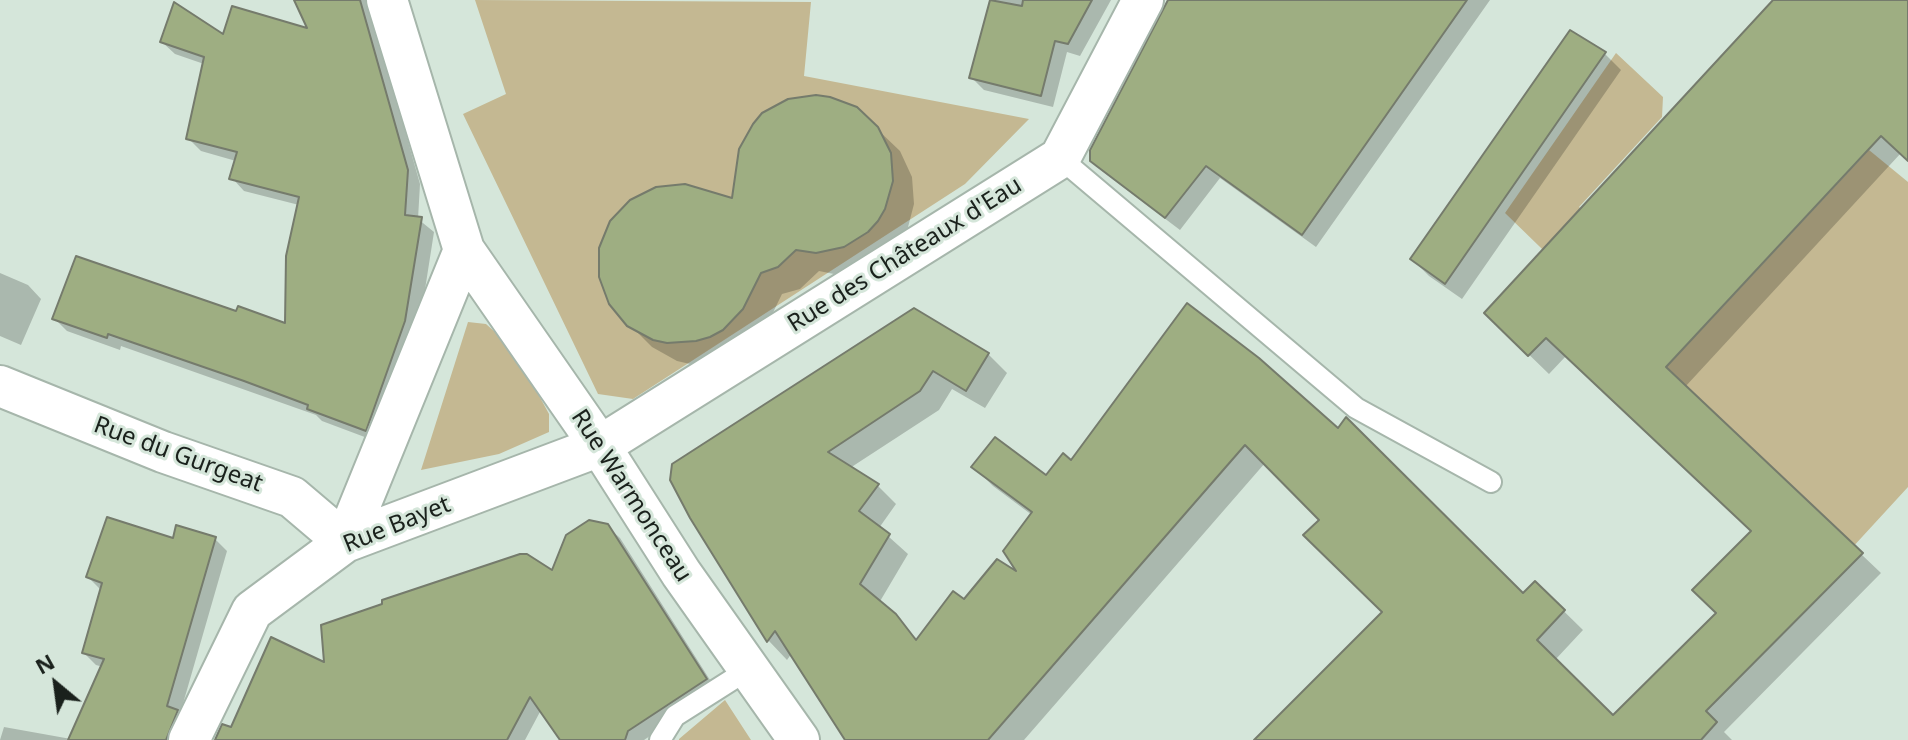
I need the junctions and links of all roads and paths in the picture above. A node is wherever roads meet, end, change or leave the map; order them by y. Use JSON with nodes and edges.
{"nodes":[{"id":1,"x":387,"y":0,"type":"edge"},
{"id":2,"x":1143,"y":0,"type":"edge"},
{"id":3,"x":1060,"y":158,"type":"junction"},
{"id":4,"x":464,"y":250,"type":"junction"},
{"id":5,"x":0,"y":386,"type":"edge"},
{"id":6,"x":600,"y":446,"type":"junction"},
{"id":7,"x":1491,"y":482,"type":"dead end"},
{"id":8,"x":345,"y":542,"type":"junction"},
{"id":9,"x":749,"y":669,"type":"junction"},
{"id":10,"x":189,"y":740,"type":"edge"},
{"id":11,"x":660,"y":740,"type":"edge"},
{"id":12,"x":799,"y":740,"type":"edge"}],
"edges":[{"from":1,"to":4,"type":"street","name":"Rue Warmonceau"},
{"from":2,"to":3,"type":"street"},
{"from":3,"to":6,"type":"street","name":"Rue des Châteaux d'Eau"},
{"from":3,"to":7,"type":"lane"},
{"from":4,"to":6,"type":"street","name":"Rue Warmonceau"},
{"from":4,"to":8,"type":"street"},
{"from":5,"to":8,"type":"street","name":"Rue du Gurgeat"},
{"from":6,"to":8,"type":"street","name":"Rue Bayet"},
{"from":6,"to":9,"type":"street","name":"Rue Warmonceau"},
{"from":8,"to":10,"type":"street","name":"Rue Bayet"},
{"from":9,"to":11,"type":"lane"},
{"from":9,"to":12,"type":"street","name":"Rue Warmonceau"}]}
